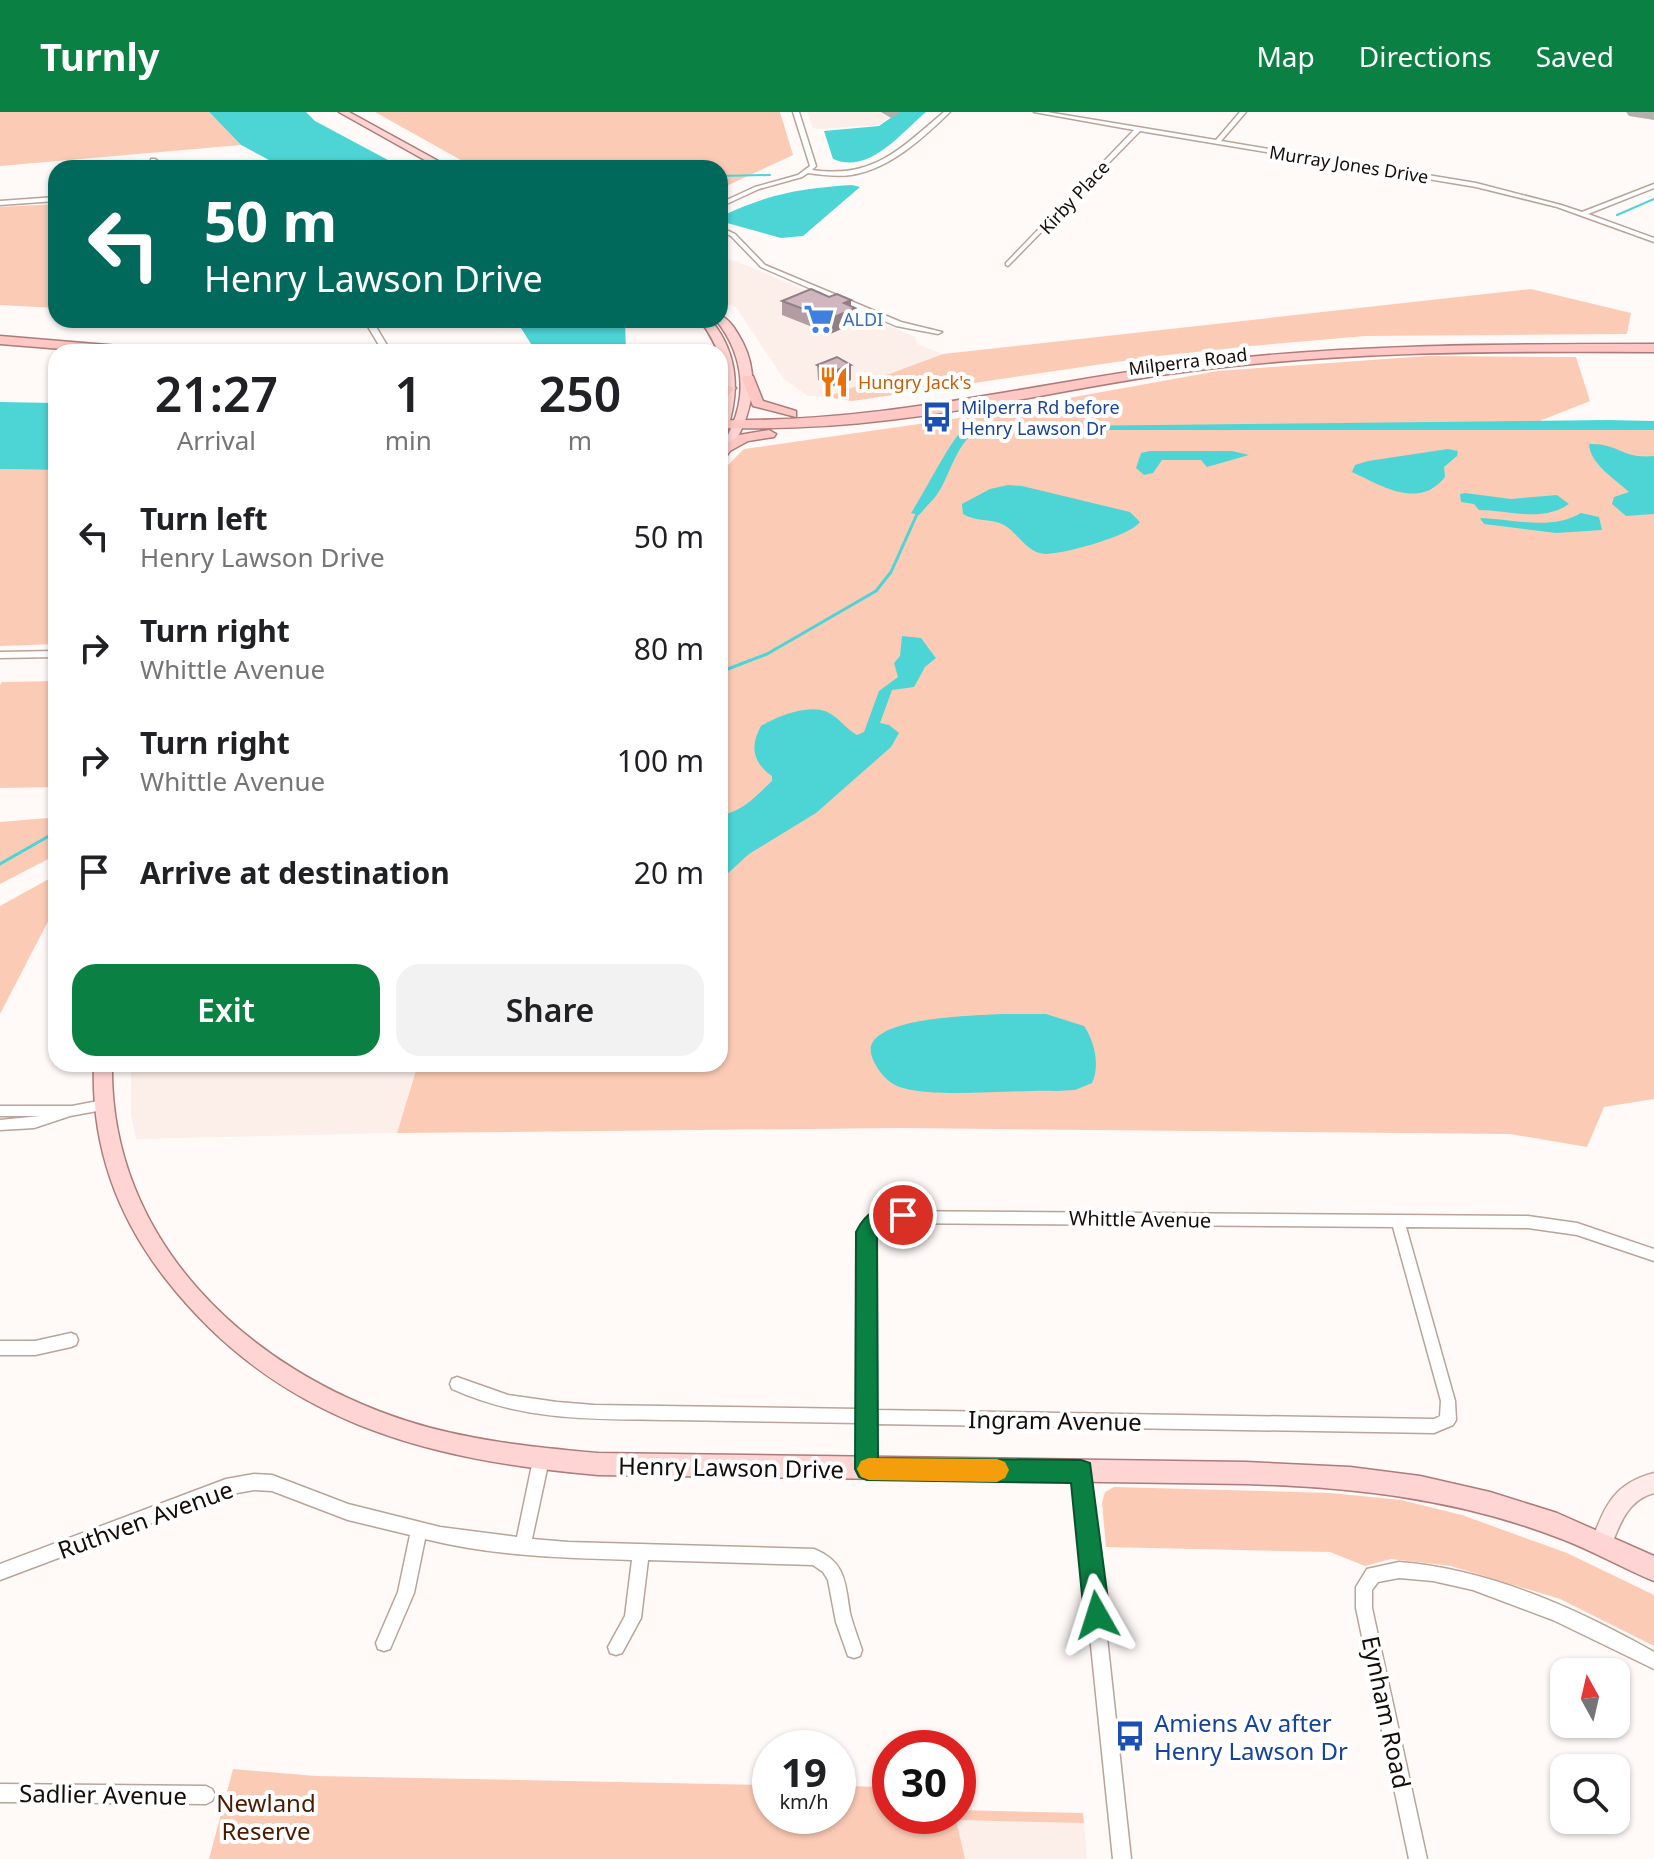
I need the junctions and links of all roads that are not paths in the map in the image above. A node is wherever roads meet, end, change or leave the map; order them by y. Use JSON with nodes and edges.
{"nodes":[{"id":1,"x":343,"y":112,"type":"edge"},
{"id":2,"x":796,"y":112,"type":"edge"},
{"id":3,"x":947,"y":112,"type":"edge"},
{"id":4,"x":1037,"y":112,"type":"edge"},
{"id":5,"x":1243,"y":112,"type":"edge"},
{"id":6,"x":1138,"y":129,"type":"junction"},
{"id":7,"x":1217,"y":142,"type":"junction"},
{"id":8,"x":431,"y":160,"type":"edge"},
{"id":9,"x":808,"y":171,"type":"junction"},
{"id":10,"x":1654,"y":186,"type":"edge"},
{"id":11,"x":48,"y":200,"type":"edge"},
{"id":12,"x":728,"y":201,"type":"edge"},
{"id":13,"x":0,"y":203,"type":"edge"},
{"id":14,"x":1582,"y":214,"type":"junction"},
{"id":15,"x":728,"y":233,"type":"edge"},
{"id":16,"x":1654,"y":240,"type":"edge"},
{"id":17,"x":1008,"y":264,"type":"dead end"},
{"id":18,"x":727,"y":328,"type":"edge"},
{"id":19,"x":938,"y":332,"type":"dead end"},
{"id":20,"x":0,"y":340,"type":"edge"},
{"id":21,"x":1654,"y":341,"type":"edge"},
{"id":22,"x":48,"y":344,"type":"edge"},
{"id":23,"x":0,"y":348,"type":"edge"},
{"id":24,"x":1654,"y":348,"type":"edge"},
{"id":25,"x":48,"y":351,"type":"edge"},
{"id":26,"x":728,"y":357,"type":"edge"},
{"id":27,"x":748,"y":379,"type":"junction"},
{"id":28,"x":730,"y":388,"type":"joint"},
{"id":29,"x":728,"y":410,"type":"edge"},
{"id":30,"x":791,"y":414,"type":"junction"},
{"id":31,"x":728,"y":419,"type":"edge"},
{"id":32,"x":868,"y":420,"type":"junction"},
{"id":33,"x":728,"y":421,"type":"edge"},
{"id":34,"x":728,"y":421,"type":"edge"},
{"id":35,"x":728,"y":450,"type":"edge"},
{"id":36,"x":48,"y":654,"type":"edge"},
{"id":37,"x":0,"y":655,"type":"edge"},
{"id":38,"x":103,"y":1072,"type":"edge"},
{"id":39,"x":103,"y":1105,"type":"junction"},
{"id":40,"x":0,"y":1111,"type":"edge"},
{"id":41,"x":72,"y":1111,"type":"junction"},
{"id":42,"x":0,"y":1125,"type":"edge"},
{"id":43,"x":1398,"y":1221,"type":"junction"},
{"id":44,"x":1654,"y":1255,"type":"edge"},
{"id":45,"x":71,"y":1340,"type":"dead end"},
{"id":46,"x":0,"y":1348,"type":"edge"},
{"id":47,"x":457,"y":1384,"type":"dead end"},
{"id":48,"x":866,"y":1416,"type":"junction"},
{"id":49,"x":541,"y":1460,"type":"junction"},
{"id":50,"x":867,"y":1469,"type":"junction"},
{"id":51,"x":1081,"y":1471,"type":"junction"},
{"id":52,"x":1654,"y":1483,"type":"edge"},
{"id":53,"x":419,"y":1529,"type":"junction"},
{"id":54,"x":1602,"y":1542,"type":"junction"},
{"id":55,"x":523,"y":1546,"type":"junction"},
{"id":56,"x":641,"y":1551,"type":"junction"},
{"id":57,"x":1654,"y":1569,"type":"edge"},
{"id":58,"x":0,"y":1572,"type":"edge"},
{"id":59,"x":384,"y":1643,"type":"dead end"},
{"id":60,"x":616,"y":1647,"type":"dead end"},
{"id":61,"x":854,"y":1650,"type":"dead end"},
{"id":62,"x":1654,"y":1661,"type":"edge"},
{"id":63,"x":0,"y":1793,"type":"edge"},
{"id":64,"x":206,"y":1795,"type":"dead end"},
{"id":65,"x":1122,"y":1859,"type":"edge"},
{"id":66,"x":1418,"y":1859,"type":"edge"}],
"edges":[{"from":1,"to":8,"type":"main road"},
{"from":2,"to":9,"type":"street"},
{"from":3,"to":9,"type":"street"},
{"from":4,"to":6,"type":"street","name":"Murray Jones Drive"},
{"from":5,"to":7,"type":"street"},
{"from":6,"to":7,"type":"street","name":"Murray Jones Drive"},
{"from":6,"to":17,"type":"street","name":"Kirby Place"},
{"from":7,"to":14,"type":"street","name":"Murray Jones Drive"},
{"from":9,"to":12,"type":"street"},
{"from":10,"to":14,"type":"street"},
{"from":11,"to":13,"type":"street"},
{"from":14,"to":16,"type":"street","name":"Murray Jones Drive"},
{"from":15,"to":19,"type":"street"},
{"from":18,"to":27,"type":"main road"},
{"from":20,"to":22,"type":"highway"},
{"from":21,"to":30,"type":"highway","name":"Milperra Road"},
{"from":23,"to":25,"type":"highway"},
{"from":24,"to":32,"type":"highway","name":"Milperra Road"},
{"from":26,"to":28,"type":"main road"},
{"from":27,"to":30,"type":"highway"},
{"from":27,"to":31,"type":"main road"},
{"from":28,"to":29,"type":"main road"},
{"from":30,"to":33,"type":"highway","name":"Milperra Road"},
{"from":32,"to":34,"type":"highway","name":"Milperra Road"},
{"from":32,"to":35,"type":"highway"},
{"from":36,"to":37,"type":"street"},
{"from":38,"to":39,"type":"main road","name":"Henry Lawson Drive"},
{"from":39,"to":41,"type":"street"},
{"from":39,"to":49,"type":"main road","name":"Henry Lawson Drive"},
{"from":40,"to":41,"type":"street"},
{"from":41,"to":42,"type":"street"},
{"from":43,"to":44,"type":"street","name":"Whittle Avenue"},
{"from":43,"to":48,"type":"street","name":"Whittle Avenue"},
{"from":43,"to":48,"type":"street","name":"Ingram Avenue"},
{"from":45,"to":46,"type":"street"},
{"from":47,"to":48,"type":"street","name":"Ingram Avenue"},
{"from":48,"to":50,"type":"street","name":"Whittle Avenue"},
{"from":49,"to":50,"type":"main road","name":"Henry Lawson Drive"},
{"from":49,"to":55,"type":"street"},
{"from":50,"to":51,"type":"main road","name":"Henry Lawson Drive"},
{"from":51,"to":54,"type":"main road","name":"Henry Lawson Drive"},
{"from":51,"to":65,"type":"street"},
{"from":52,"to":54,"type":"main road"},
{"from":53,"to":55,"type":"street","name":"Ruthven Avenue"},
{"from":53,"to":58,"type":"street","name":"Ruthven Avenue"},
{"from":53,"to":59,"type":"street"},
{"from":54,"to":57,"type":"main road","name":"Henry Lawson Drive"},
{"from":55,"to":56,"type":"street","name":"Ruthven Avenue"},
{"from":56,"to":60,"type":"street"},
{"from":56,"to":61,"type":"street","name":"Ruthven Avenue"},
{"from":62,"to":66,"type":"street","name":"Eynham Road"},
{"from":63,"to":64,"type":"street","name":"Sadlier Avenue"}]}
